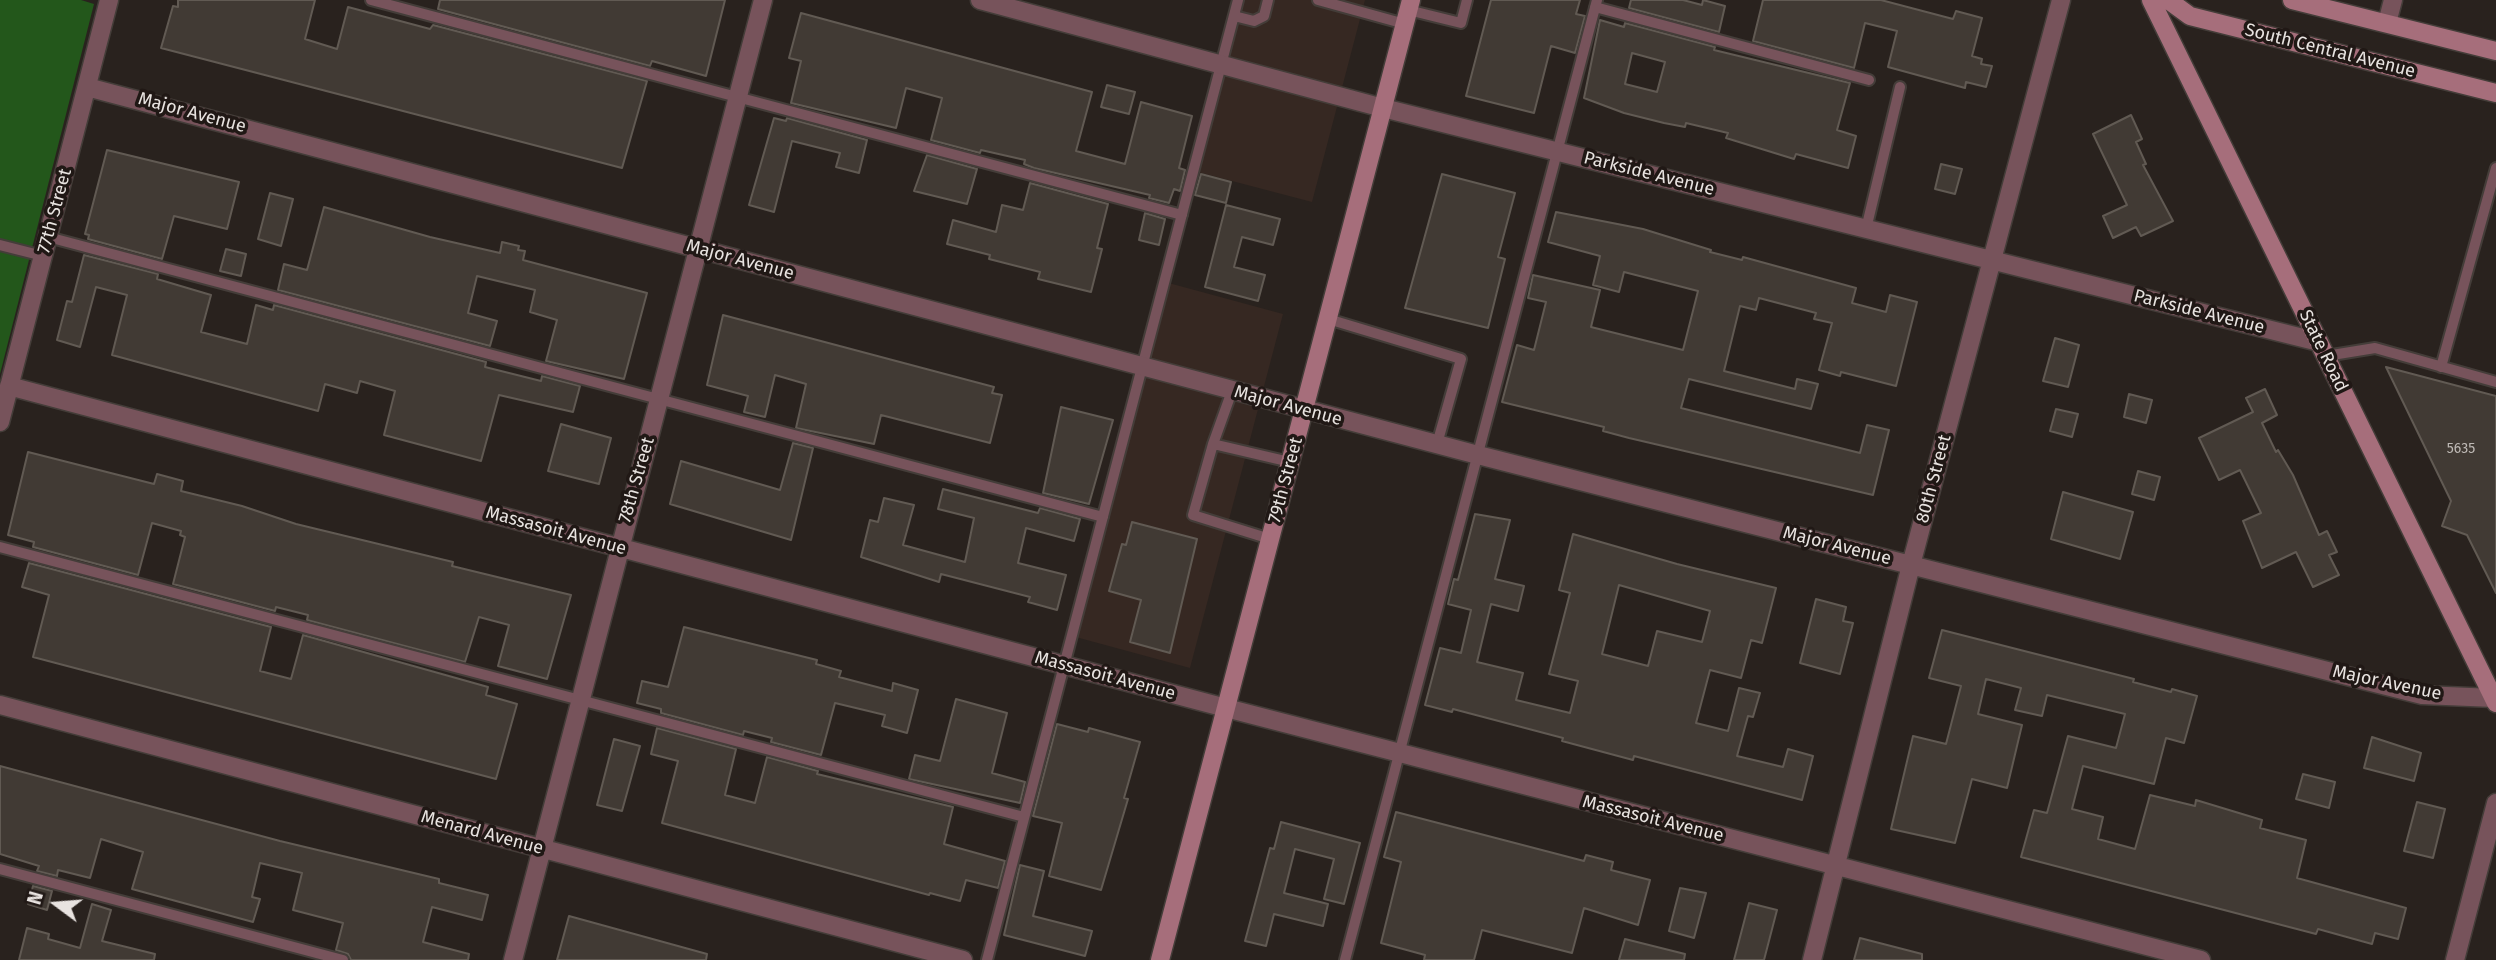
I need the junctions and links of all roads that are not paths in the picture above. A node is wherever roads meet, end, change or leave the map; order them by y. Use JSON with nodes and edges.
{"nodes":[{"id":1,"x":109,"y":0,"type":"edge"},
{"id":2,"x":371,"y":0,"type":"edge"},
{"id":3,"x":763,"y":0,"type":"edge"},
{"id":4,"x":980,"y":0,"type":"edge"},
{"id":5,"x":1238,"y":0,"type":"edge"},
{"id":6,"x":1268,"y":0,"type":"edge"},
{"id":7,"x":1318,"y":0,"type":"edge"},
{"id":8,"x":1467,"y":0,"type":"edge"},
{"id":9,"x":2061,"y":0,"type":"edge"},
{"id":10,"x":2151,"y":0,"type":"edge"},
{"id":11,"x":2168,"y":0,"type":"edge"},
{"id":12,"x":2292,"y":0,"type":"edge"},
{"id":13,"x":2393,"y":0,"type":"edge"},
{"id":14,"x":1596,"y":3,"type":"edge"},
{"id":15,"x":1408,"y":11,"type":"edge"},
{"id":16,"x":1234,"y":16,"type":"junction"},
{"id":17,"x":2387,"y":23,"type":"junction"},
{"id":18,"x":2496,"y":51,"type":"edge"},
{"id":19,"x":1222,"y":65,"type":"junction"},
{"id":20,"x":1870,"y":80,"type":"dead end"},
{"id":21,"x":87,"y":87,"type":"junction"},
{"id":22,"x":1900,"y":87,"type":"dead end"},
{"id":23,"x":2496,"y":93,"type":"edge"},
{"id":24,"x":738,"y":97,"type":"junction"},
{"id":25,"x":1383,"y":108,"type":"junction"},
{"id":26,"x":1557,"y":152,"type":"junction"},
{"id":27,"x":2496,"y":168,"type":"edge"},
{"id":28,"x":1182,"y":215,"type":"junction"},
{"id":29,"x":1866,"y":229,"type":"junction"},
{"id":30,"x":48,"y":237,"type":"junction"},
{"id":31,"x":0,"y":245,"type":"edge"},
{"id":32,"x":700,"y":250,"type":"junction"},
{"id":33,"x":43,"y":257,"type":"junction"},
{"id":34,"x":1993,"y":261,"type":"junction"},
{"id":35,"x":1328,"y":318,"type":"junction"},
{"id":36,"x":2322,"y":349,"type":"junction"},
{"id":37,"x":2441,"y":367,"type":"junction"},
{"id":38,"x":1142,"y":368,"type":"junction"},
{"id":39,"x":2496,"y":382,"type":"edge"},
{"id":40,"x":9,"y":386,"type":"junction"},
{"id":41,"x":1232,"y":391,"type":"junction"},
{"id":42,"x":659,"y":399,"type":"junction"},
{"id":43,"x":1304,"y":411,"type":"junction"},
{"id":44,"x":0,"y":422,"type":"edge"},
{"id":45,"x":1213,"y":443,"type":"junction"},
{"id":46,"x":1437,"y":444,"type":"junction"},
{"id":47,"x":1478,"y":455,"type":"junction"},
{"id":48,"x":1290,"y":462,"type":"junction"},
{"id":49,"x":1103,"y":517,"type":"junction"},
{"id":50,"x":1270,"y":539,"type":"junction"},
{"id":51,"x":0,"y":547,"type":"edge"},
{"id":52,"x":618,"y":547,"type":"junction"},
{"id":53,"x":1911,"y":565,"type":"junction"},
{"id":54,"x":1064,"y":666,"type":"junction"},
{"id":55,"x":579,"y":699,"type":"junction"},
{"id":56,"x":2495,"y":700,"type":"edge"},
{"id":57,"x":0,"y":705,"type":"edge"},
{"id":58,"x":1226,"y":708,"type":"junction"},
{"id":59,"x":1399,"y":753,"type":"junction"},
{"id":60,"x":2496,"y":803,"type":"edge"},
{"id":61,"x":1024,"y":817,"type":"junction"},
{"id":62,"x":541,"y":848,"type":"junction"},
{"id":63,"x":1836,"y":866,"type":"junction"},
{"id":64,"x":0,"y":869,"type":"edge"},
{"id":65,"x":343,"y":960,"type":"edge"},
{"id":66,"x":513,"y":960,"type":"edge"},
{"id":67,"x":963,"y":960,"type":"edge"},
{"id":68,"x":986,"y":960,"type":"edge"},
{"id":69,"x":1160,"y":960,"type":"edge"},
{"id":70,"x":1345,"y":960,"type":"edge"},
{"id":71,"x":1812,"y":960,"type":"edge"},
{"id":72,"x":2201,"y":960,"type":"edge"},
{"id":73,"x":2455,"y":960,"type":"edge"}],
"edges":[{"from":1,"to":21,"type":"street","name":"77th Street"},
{"from":2,"to":24,"type":"lane"},
{"from":3,"to":24,"type":"street","name":"78th Street"},
{"from":4,"to":19,"type":"street","name":"Parkside Avenue"},
{"from":5,"to":16,"type":"lane"},
{"from":6,"to":16,"type":"lane"},
{"from":7,"to":15,"type":"lane"},
{"from":8,"to":15,"type":"lane"},
{"from":9,"to":34,"type":"street","name":"80th Street"},
{"from":10,"to":36,"type":"street","name":"State Road"},
{"from":11,"to":23,"type":"street","name":"South Central Avenue"},
{"from":12,"to":17,"type":"street"},
{"from":13,"to":17,"type":"street"},
{"from":14,"to":20,"type":"lane"},
{"from":14,"to":26,"type":"lane"},
{"from":15,"to":25,"type":"street","name":"79th Street"},
{"from":16,"to":19,"type":"lane"},
{"from":17,"to":18,"type":"street"},
{"from":19,"to":25,"type":"street","name":"Parkside Avenue"},
{"from":19,"to":28,"type":"lane"},
{"from":21,"to":30,"type":"street","name":"77th Street"},
{"from":21,"to":32,"type":"street","name":"Major Avenue"},
{"from":22,"to":29,"type":"lane"},
{"from":24,"to":28,"type":"lane"},
{"from":24,"to":32,"type":"street","name":"78th Street"},
{"from":25,"to":26,"type":"street","name":"Parkside Avenue"},
{"from":25,"to":35,"type":"street","name":"79th Street"},
{"from":26,"to":29,"type":"street","name":"Parkside Avenue"},
{"from":26,"to":47,"type":"lane"},
{"from":27,"to":37,"type":"lane"},
{"from":28,"to":38,"type":"lane"},
{"from":29,"to":34,"type":"street","name":"Parkside Avenue"},
{"from":30,"to":33,"type":"street","name":"77th Street"},
{"from":30,"to":42,"type":"lane"},
{"from":31,"to":33,"type":"lane"},
{"from":32,"to":38,"type":"street","name":"Major Avenue"},
{"from":32,"to":42,"type":"street","name":"78th Street"},
{"from":33,"to":40,"type":"street","name":"77th Street"},
{"from":34,"to":36,"type":"street","name":"Parkside Avenue"},
{"from":34,"to":53,"type":"street","name":"80th Street"},
{"from":35,"to":43,"type":"street","name":"79th Street"},
{"from":35,"to":46,"type":"lane"},
{"from":36,"to":37,"type":"lane"},
{"from":36,"to":56,"type":"street","name":"State Road"},
{"from":37,"to":39,"type":"lane"},
{"from":38,"to":41,"type":"street","name":"Major Avenue"},
{"from":38,"to":49,"type":"lane"},
{"from":40,"to":44,"type":"street","name":"77th Street"},
{"from":40,"to":52,"type":"street","name":"Massasoit Avenue"},
{"from":41,"to":43,"type":"street","name":"Major Avenue"},
{"from":41,"to":45,"type":"lane"},
{"from":42,"to":49,"type":"lane"},
{"from":42,"to":52,"type":"street","name":"78th Street"},
{"from":43,"to":46,"type":"street","name":"Major Avenue"},
{"from":43,"to":48,"type":"street","name":"79th Street"},
{"from":45,"to":48,"type":"lane"},
{"from":45,"to":50,"type":"lane"},
{"from":46,"to":47,"type":"street","name":"Major Avenue"},
{"from":47,"to":53,"type":"street","name":"Major Avenue"},
{"from":47,"to":59,"type":"lane"},
{"from":48,"to":50,"type":"street","name":"79th Street"},
{"from":49,"to":54,"type":"lane"},
{"from":50,"to":58,"type":"street","name":"79th Street"},
{"from":51,"to":55,"type":"lane"},
{"from":52,"to":54,"type":"street","name":"Massasoit Avenue"},
{"from":52,"to":55,"type":"street","name":"78th Street"},
{"from":53,"to":56,"type":"street","name":"Major Avenue"},
{"from":53,"to":63,"type":"street","name":"80th Street"},
{"from":54,"to":58,"type":"street","name":"Massasoit Avenue"},
{"from":54,"to":61,"type":"lane"},
{"from":55,"to":61,"type":"lane"},
{"from":55,"to":62,"type":"street","name":"78th Street"},
{"from":57,"to":62,"type":"street","name":"Menard Avenue"},
{"from":58,"to":59,"type":"street","name":"Massasoit Avenue"},
{"from":58,"to":69,"type":"street","name":"79th Street"},
{"from":59,"to":63,"type":"street","name":"Massasoit Avenue"},
{"from":59,"to":70,"type":"lane"},
{"from":60,"to":73,"type":"street"},
{"from":61,"to":68,"type":"lane"},
{"from":62,"to":66,"type":"street","name":"78th Street"},
{"from":62,"to":67,"type":"street","name":"Menard Avenue"},
{"from":63,"to":71,"type":"street","name":"80th Street"},
{"from":63,"to":72,"type":"street","name":"Massasoit Avenue"},
{"from":64,"to":65,"type":"lane"}]}
